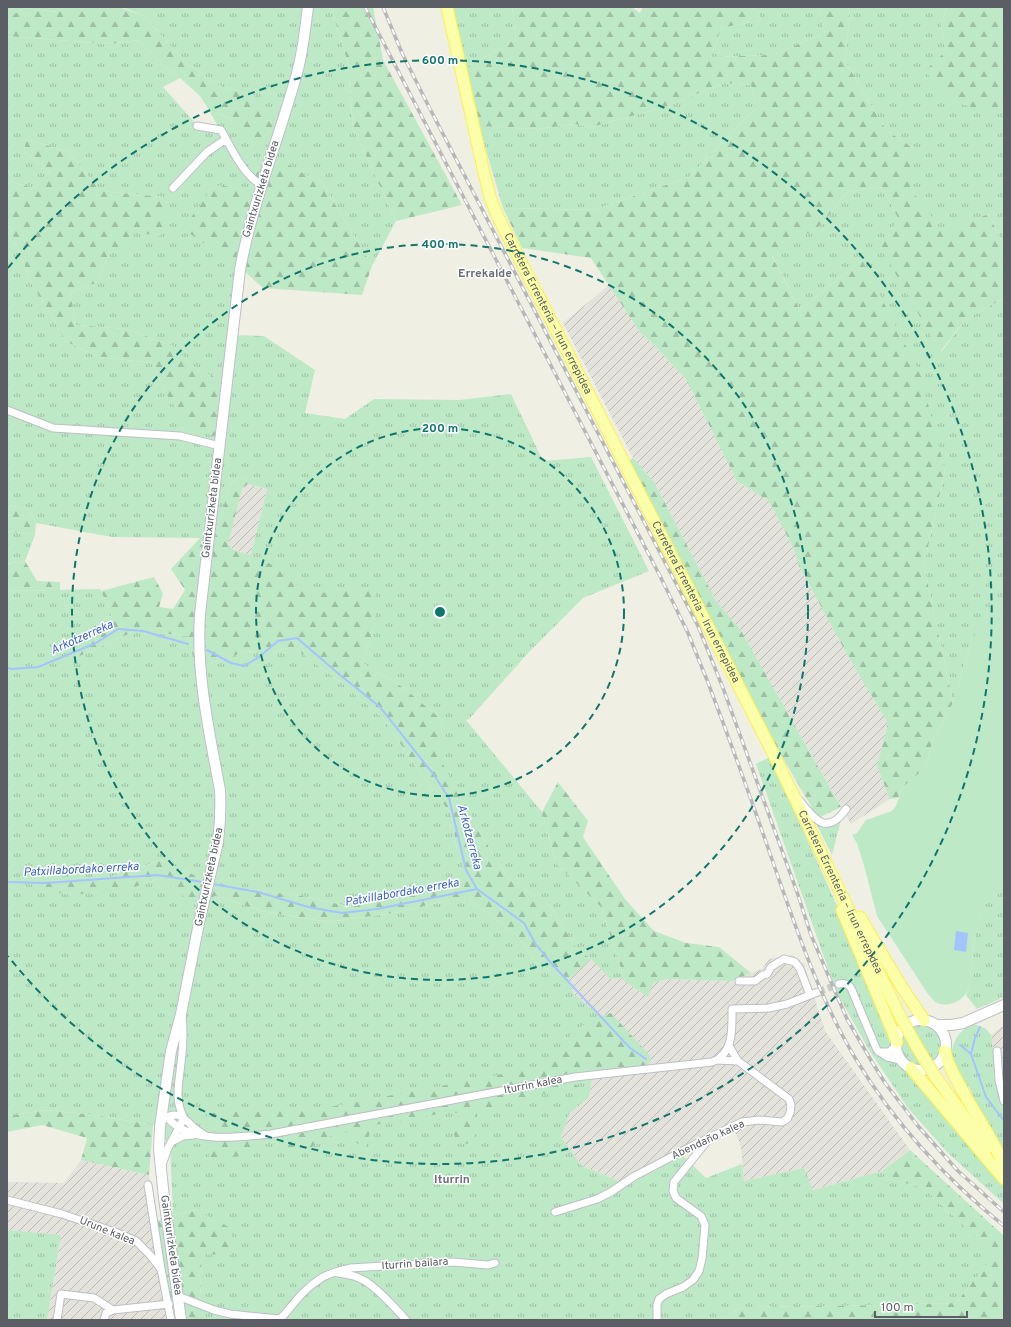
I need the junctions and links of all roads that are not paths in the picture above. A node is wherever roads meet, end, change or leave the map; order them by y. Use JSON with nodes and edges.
{"nodes":[{"id":1,"x":308,"y":7,"type":"edge"},
{"id":2,"x":447,"y":7,"type":"edge"},
{"id":3,"x":197,"y":126,"type":"dead end"},
{"id":4,"x":226,"y":139,"type":"junction"},
{"id":5,"x":261,"y":185,"type":"junction"},
{"id":6,"x":173,"y":188,"type":"dead end"},
{"id":7,"x":7,"y":410,"type":"edge"},
{"id":8,"x":220,"y":446,"type":"junction"},
{"id":9,"x":792,"y":791,"type":"junction"},
{"id":10,"x":846,"y":808,"type":"dead end"},
{"id":11,"x":817,"y":842,"type":"junction"},
{"id":12,"x":826,"y":861,"type":"junction"},
{"id":13,"x":739,"y":981,"type":"dead end"},
{"id":14,"x":839,"y":984,"type":"dead end"},
{"id":15,"x":818,"y":992,"type":"tunnel mouth"},
{"id":16,"x":810,"y":995,"type":"junction"},
{"id":17,"x":1004,"y":1005,"type":"edge"},
{"id":18,"x":181,"y":1014,"type":"junction"},
{"id":19,"x":924,"y":1020,"type":"junction"},
{"id":20,"x":963,"y":1023,"type":"junction"},
{"id":21,"x":936,"y":1025,"type":"junction"},
{"id":22,"x":896,"y":1044,"type":"junction"},
{"id":23,"x":729,"y":1046,"type":"junction"},
{"id":24,"x":945,"y":1048,"type":"junction"},
{"id":25,"x":879,"y":1052,"type":"junction"},
{"id":26,"x":717,"y":1060,"type":"junction"},
{"id":27,"x":901,"y":1060,"type":"junction"},
{"id":28,"x":738,"y":1061,"type":"junction"},
{"id":29,"x":911,"y":1068,"type":"junction"},
{"id":30,"x":1003,"y":1073,"type":"edge"},
{"id":31,"x":166,"y":1083,"type":"junction"},
{"id":32,"x":1002,"y":1093,"type":"junction"},
{"id":33,"x":1004,"y":1101,"type":"edge"},
{"id":34,"x":168,"y":1117,"type":"junction"},
{"id":35,"x":184,"y":1118,"type":"junction"},
{"id":36,"x":160,"y":1127,"type":"junction"},
{"id":37,"x":179,"y":1128,"type":"junction"},
{"id":38,"x":197,"y":1135,"type":"junction"},
{"id":39,"x":206,"y":1136,"type":"junction"},
{"id":40,"x":710,"y":1137,"type":"junction"},
{"id":41,"x":171,"y":1142,"type":"junction"},
{"id":42,"x":1004,"y":1165,"type":"edge"},
{"id":43,"x":161,"y":1170,"type":"junction"},
{"id":44,"x":1004,"y":1170,"type":"edge"},
{"id":45,"x":1004,"y":1179,"type":"edge"},
{"id":46,"x":148,"y":1185,"type":"dead end"},
{"id":47,"x":7,"y":1200,"type":"edge"},
{"id":48,"x":555,"y":1212,"type":"dead end"},
{"id":49,"x":495,"y":1263,"type":"dead end"},
{"id":50,"x":161,"y":1269,"type":"junction"},
{"id":51,"x":334,"y":1272,"type":"junction"},
{"id":52,"x":178,"y":1296,"type":"junction"},
{"id":53,"x":169,"y":1304,"type":"junction"},
{"id":54,"x":113,"y":1310,"type":"junction"},
{"id":55,"x":58,"y":1320,"type":"edge"},
{"id":56,"x":104,"y":1320,"type":"edge"},
{"id":57,"x":171,"y":1320,"type":"edge"},
{"id":58,"x":182,"y":1320,"type":"edge"},
{"id":59,"x":406,"y":1320,"type":"edge"},
{"id":60,"x":657,"y":1320,"type":"edge"}],
"edges":[{"from":1,"to":5,"type":"main road","name":"Gaintxurizketa bidea"},
{"from":2,"to":9,"type":"main road","name":"Carretera Errenteria – Irun errepidea"},
{"from":3,"to":4,"type":"street"},
{"from":4,"to":5,"type":"street"},
{"from":4,"to":6,"type":"street"},
{"from":5,"to":8,"type":"main road","name":"Gaintxurizketa bidea"},
{"from":7,"to":8,"type":"street"},
{"from":8,"to":18,"type":"main road","name":"Gaintxurizketa bidea"},
{"from":9,"to":10,"type":"street"},
{"from":9,"to":11,"type":"main road","name":"Carretera Errenteria – Irun errepidea"},
{"from":11,"to":12,"type":"main road","name":"Carretera Errenteria – Irun errepidea"},
{"from":11,"to":22,"type":"main road"},
{"from":12,"to":19,"type":"main road"},
{"from":12,"to":44,"type":"main road","name":"Carretera Errenteria – Irun errepidea","bridge":true},
{"from":13,"to":16,"type":"street"},
{"from":14,"to":25,"type":"street"},
{"from":15,"to":16,"type":"street"},
{"from":16,"to":23,"type":"street"},
{"from":17,"to":20,"type":"main road"},
{"from":18,"to":31,"type":"main road","name":"Gaintxurizketa bidea"},
{"from":18,"to":34,"type":"main road","name":"Gaintxurizketa bidea"},
{"from":18,"to":35,"type":"street"},
{"from":19,"to":21,"type":"main road"},
{"from":19,"to":22,"type":"main road"},
{"from":20,"to":21,"type":"main road"},
{"from":20,"to":24,"type":"main road"},
{"from":21,"to":24,"type":"main road"},
{"from":22,"to":25,"type":"street"},
{"from":22,"to":27,"type":"main road"},
{"from":23,"to":26,"type":"street"},
{"from":23,"to":28,"type":"street"},
{"from":24,"to":29,"type":"main road"},
{"from":24,"to":42,"type":"main road"},
{"from":25,"to":27,"type":"street"},
{"from":26,"to":28,"type":"street","name":"Iturrin kalea"},
{"from":26,"to":39,"type":"street","name":"Iturrin kalea"},
{"from":27,"to":29,"type":"main road"},
{"from":28,"to":40,"type":"street","name":"Abendaño kalea"},
{"from":29,"to":45,"type":"main road"},
{"from":30,"to":32,"type":"street"},
{"from":30,"to":32,"type":"street"},
{"from":31,"to":34,"type":"main road","name":"Gaintxurizketa bidea"},
{"from":31,"to":36,"type":"main road","name":"Gaintxurizketa bidea"},
{"from":32,"to":33,"type":"street"},
{"from":34,"to":35,"type":"street"},
{"from":34,"to":36,"type":"main road"},
{"from":34,"to":37,"type":"street","name":"Iturrin kalea"},
{"from":34,"to":43,"type":"main road","name":"Gaintxurizketa bidea"},
{"from":35,"to":37,"type":"street"},
{"from":35,"to":39,"type":"street"},
{"from":36,"to":43,"type":"main road","name":"Gaintxurizketa bidea"},
{"from":37,"to":38,"type":"street","name":"Iturrin kalea"},
{"from":37,"to":41,"type":"street"},
{"from":38,"to":39,"type":"street","name":"Iturrin kalea"},
{"from":38,"to":41,"type":"street","name":"Iturrin kalea"},
{"from":40,"to":48,"type":"street","name":"Abendaño kalea"},
{"from":40,"to":60,"type":"street"},
{"from":41,"to":43,"type":"street"},
{"from":43,"to":52,"type":"main road","name":"Gaintxurizketa bidea"},
{"from":46,"to":50,"type":"street"},
{"from":47,"to":50,"type":"street","name":"Urune kalea"},
{"from":49,"to":51,"type":"street","name":"Iturrin bailara"},
{"from":50,"to":53,"type":"street","name":"Urune kalea"},
{"from":51,"to":52,"type":"street","name":"Iturrin bailara"},
{"from":51,"to":59,"type":"street"},
{"from":52,"to":58,"type":"main road","name":"Gaintxurizketa bidea"},
{"from":53,"to":54,"type":"street"},
{"from":53,"to":57,"type":"street","name":"Urune kalea"},
{"from":54,"to":55,"type":"street"},
{"from":54,"to":56,"type":"street"}]}
